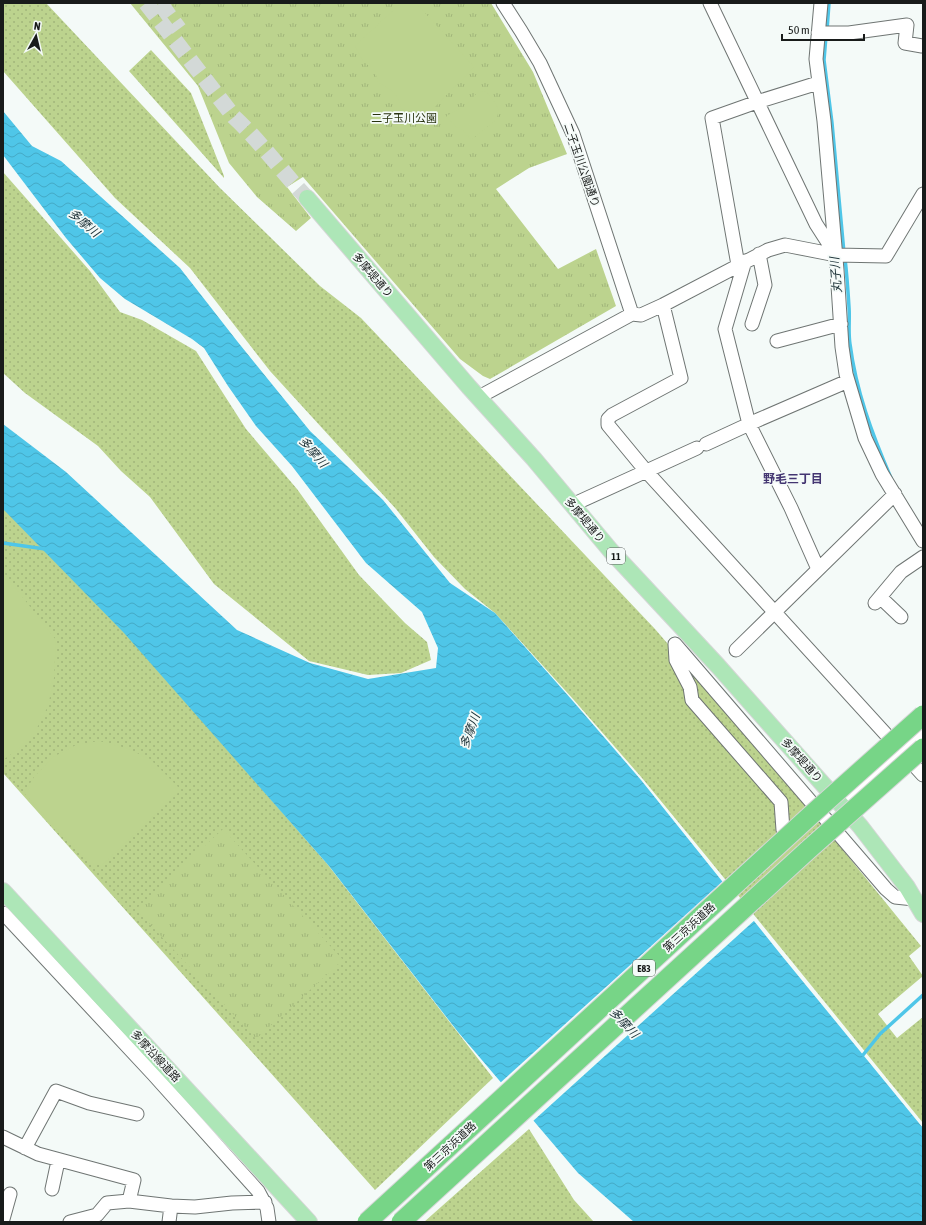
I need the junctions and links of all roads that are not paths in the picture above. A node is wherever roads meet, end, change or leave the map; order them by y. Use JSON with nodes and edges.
{"nodes":[{"id":1,"x":503,"y":3,"type":"edge"},
{"id":2,"x":710,"y":3,"type":"edge"},
{"id":3,"x":821,"y":3,"type":"edge"},
{"id":4,"x":823,"y":34,"type":"junction"},
{"id":5,"x":922,"y":46,"type":"dead end"},
{"id":6,"x":818,"y":83,"type":"junction"},
{"id":7,"x":757,"y":102,"type":"junction"},
{"id":8,"x":923,"y":194,"type":"edge"},
{"id":9,"x":308,"y":198,"type":"tunnel mouth"},
{"id":10,"x":759,"y":254,"type":"junction"},
{"id":11,"x":836,"y":255,"type":"junction"},
{"id":12,"x":742,"y":263,"type":"junction"},
{"id":13,"x":663,"y":305,"type":"junction"},
{"id":14,"x":632,"y":314,"type":"junction"},
{"id":15,"x":752,"y":324,"type":"dead end"},
{"id":16,"x":841,"y":324,"type":"junction"},
{"id":17,"x":777,"y":341,"type":"dead end"},
{"id":18,"x":848,"y":381,"type":"junction"},
{"id":19,"x":479,"y":398,"type":"junction"},
{"id":20,"x":749,"y":424,"type":"junction"},
{"id":21,"x":646,"y":470,"type":"junction"},
{"id":22,"x":895,"y":494,"type":"junction"},
{"id":23,"x":572,"y":505,"type":"junction"},
{"id":24,"x":923,"y":541,"type":"edge"},
{"id":25,"x":923,"y":557,"type":"edge"},
{"id":26,"x":818,"y":569,"type":"junction"},
{"id":27,"x":774,"y":613,"type":"junction"},
{"id":28,"x":902,"y":617,"type":"dead end"},
{"id":29,"x":736,"y":650,"type":"dead end"},
{"id":30,"x":923,"y":715,"type":"edge"},
{"id":31,"x":923,"y":731,"type":"edge"},
{"id":32,"x":923,"y":748,"type":"edge"},
{"id":33,"x":901,"y":751,"type":"junction"},
{"id":34,"x":923,"y":775,"type":"edge"},
{"id":35,"x":848,"y":797,"type":"dead end"},
{"id":36,"x":783,"y":830,"type":"dead end"},
{"id":37,"x":3,"y":891,"type":"edge"},
{"id":38,"x":914,"y":899,"type":"junction"},
{"id":39,"x":3,"y":914,"type":"edge"},
{"id":40,"x":923,"y":914,"type":"edge"},
{"id":41,"x":138,"y":1114,"type":"dead end"},
{"id":42,"x":3,"y":1137,"type":"edge"},
{"id":43,"x":25,"y":1148,"type":"junction"},
{"id":44,"x":58,"y":1161,"type":"junction"},
{"id":45,"x":52,"y":1189,"type":"dead end"},
{"id":46,"x":10,"y":1194,"type":"dead end"},
{"id":47,"x":129,"y":1201,"type":"junction"},
{"id":48,"x":265,"y":1202,"type":"junction"},
{"id":49,"x":170,"y":1206,"type":"junction"},
{"id":50,"x":3,"y":1219,"type":"edge"},
{"id":51,"x":70,"y":1222,"type":"edge"},
{"id":52,"x":169,"y":1222,"type":"edge"},
{"id":53,"x":269,"y":1222,"type":"edge"},
{"id":54,"x":309,"y":1222,"type":"edge"},
{"id":55,"x":367,"y":1222,"type":"edge"},
{"id":56,"x":401,"y":1222,"type":"edge"}],
"edges":[{"from":1,"to":14,"type":"street","name":"二子玉川公園通り"},
{"from":2,"to":7,"type":"street"},
{"from":3,"to":4,"type":"street"},
{"from":4,"to":5,"type":"street"},
{"from":4,"to":6,"type":"street"},
{"from":6,"to":7,"type":"street"},
{"from":6,"to":11,"type":"street"},
{"from":7,"to":11,"type":"street"},
{"from":7,"to":12,"type":"street"},
{"from":8,"to":11,"type":"street"},
{"from":9,"to":19,"type":"main road","name":"多摩堤通り","number":"11"},
{"from":10,"to":11,"type":"street"},
{"from":10,"to":12,"type":"street"},
{"from":10,"to":15,"type":"street"},
{"from":11,"to":16,"type":"street"},
{"from":12,"to":13,"type":"street"},
{"from":12,"to":20,"type":"street"},
{"from":13,"to":14,"type":"street"},
{"from":13,"to":21,"type":"street"},
{"from":14,"to":19,"type":"street"},
{"from":16,"to":17,"type":"street"},
{"from":16,"to":18,"type":"street"},
{"from":18,"to":20,"type":"street"},
{"from":18,"to":22,"type":"street"},
{"from":19,"to":23,"type":"main road","name":"多摩堤通り","number":"11"},
{"from":20,"to":21,"type":"street"},
{"from":20,"to":26,"type":"street"},
{"from":21,"to":23,"type":"street"},
{"from":21,"to":27,"type":"street"},
{"from":22,"to":24,"type":"street"},
{"from":22,"to":26,"type":"street"},
{"from":23,"to":38,"type":"main road","name":"多摩堤通り","number":"11"},
{"from":25,"to":28,"type":"street"},
{"from":26,"to":27,"type":"street"},
{"from":27,"to":29,"type":"street"},
{"from":27,"to":33,"type":"street"},
{"from":30,"to":55,"type":"highway","name":"第三京浜道路","number":"E83","bridge":true},
{"from":31,"to":33,"type":"street"},
{"from":32,"to":56,"type":"highway","name":"第三京浜道路","number":"E83","bridge":true},
{"from":33,"to":34,"type":"street"},
{"from":33,"to":35,"type":"street"},
{"from":36,"to":38,"type":"street"},
{"from":37,"to":54,"type":"main road","name":"多摩沿線道路"},
{"from":38,"to":40,"type":"main road","name":"多摩堤通り","number":"11"},
{"from":39,"to":48,"type":"street"},
{"from":41,"to":43,"type":"street"},
{"from":42,"to":43,"type":"street"},
{"from":43,"to":44,"type":"street"},
{"from":44,"to":45,"type":"street"},
{"from":44,"to":47,"type":"street"},
{"from":46,"to":50,"type":"street"},
{"from":47,"to":49,"type":"street"},
{"from":47,"to":51,"type":"street"},
{"from":48,"to":49,"type":"street"},
{"from":48,"to":53,"type":"street"},
{"from":49,"to":52,"type":"street"}]}
